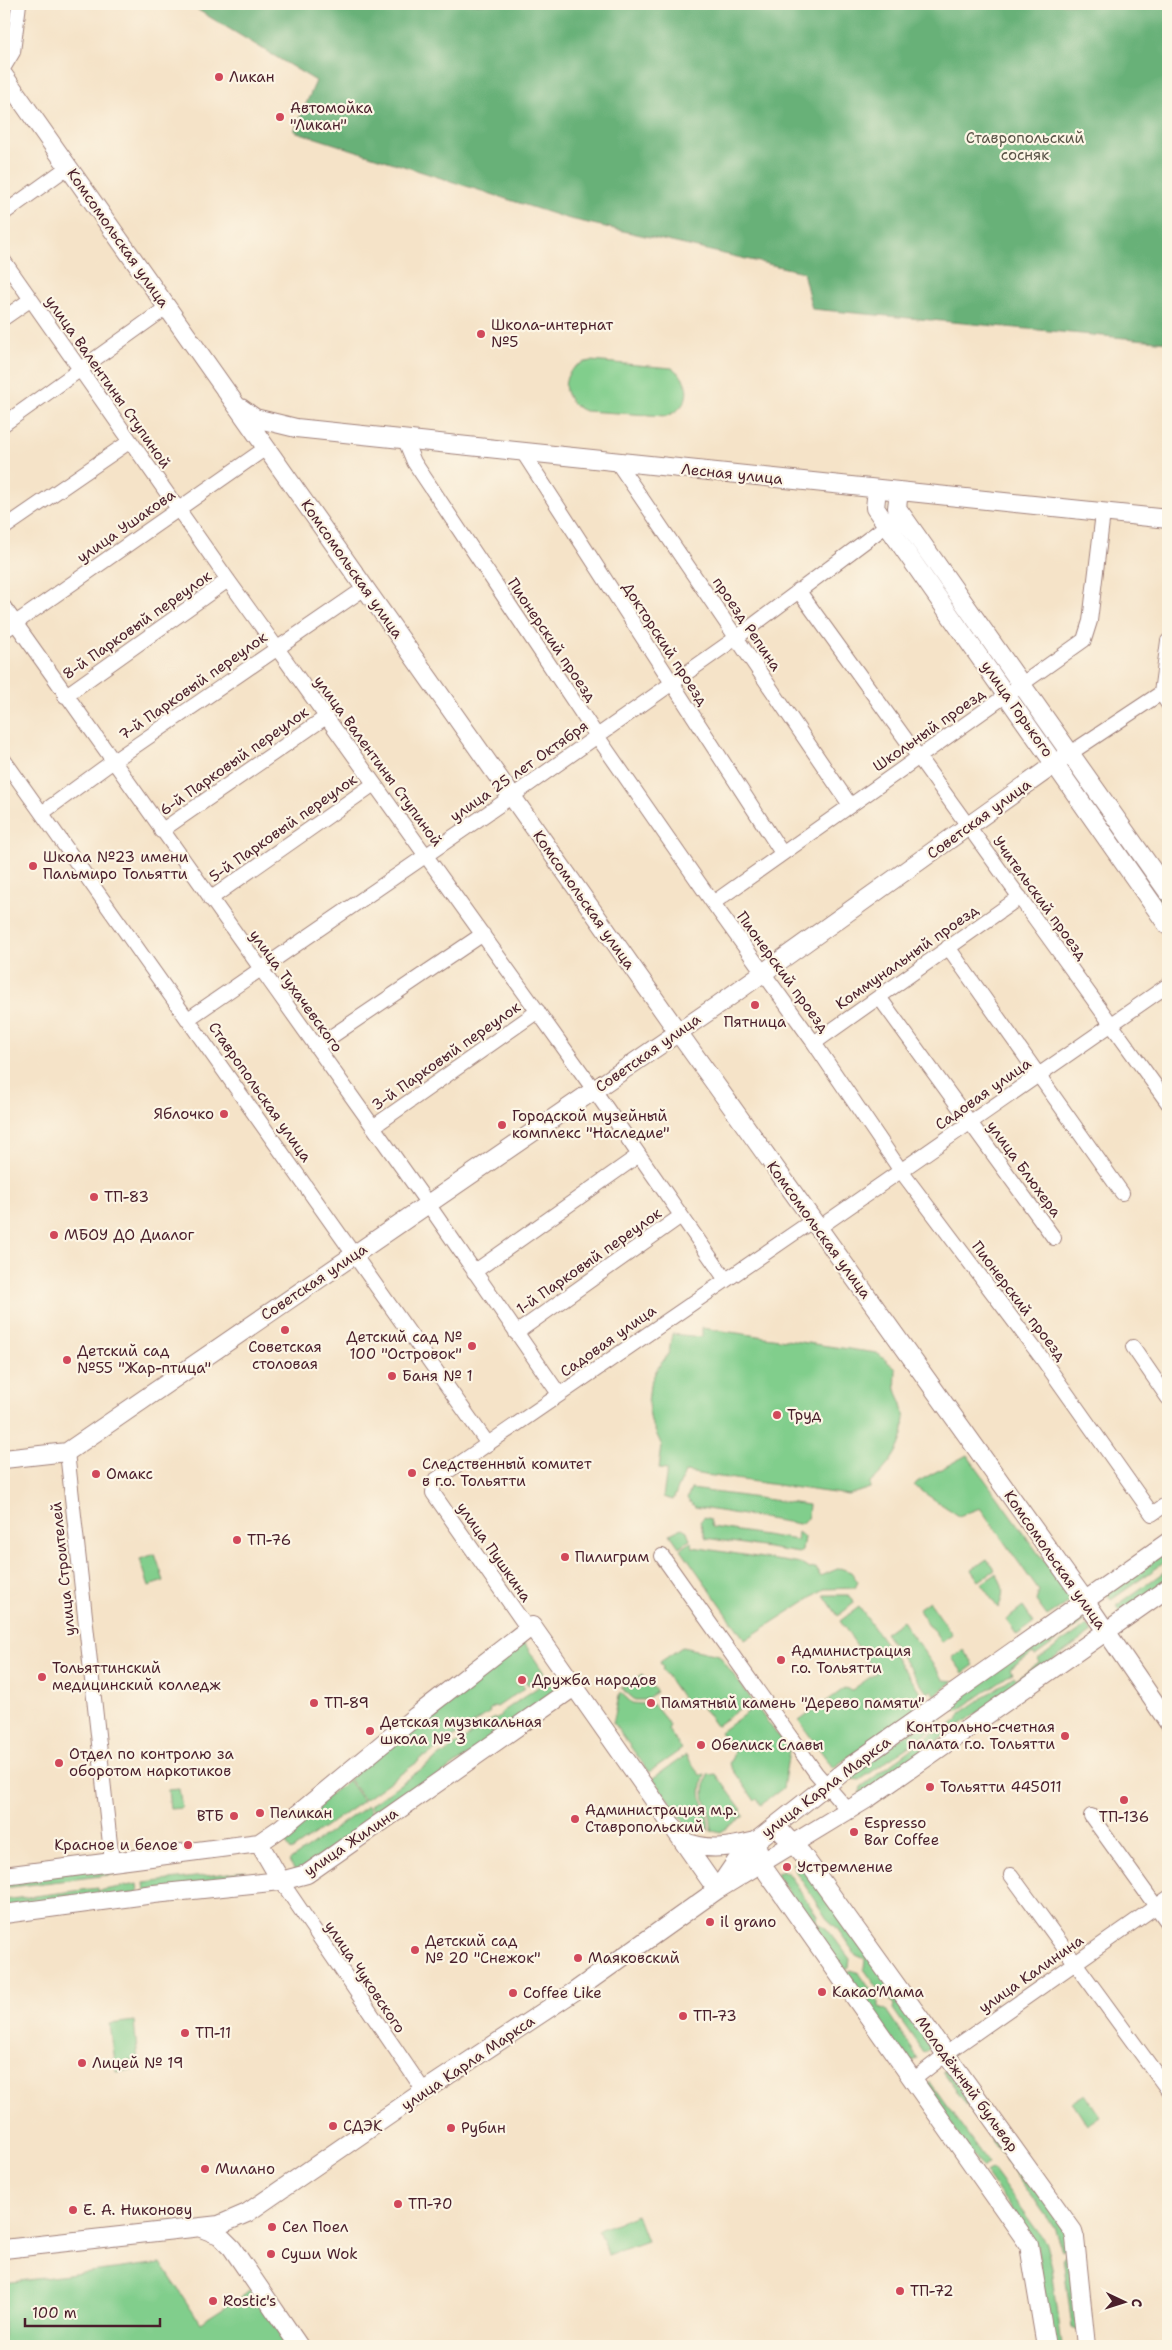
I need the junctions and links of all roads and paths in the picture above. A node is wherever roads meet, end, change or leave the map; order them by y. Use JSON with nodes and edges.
{"nodes":[{"id":1,"x":19,"y":4,"type":"edge"},
{"id":2,"x":4,"y":67,"type":"edge"},
{"id":3,"x":4,"y":76,"type":"edge"},
{"id":4,"x":68,"y":167,"type":"junction"},
{"id":5,"x":4,"y":213,"type":"edge"},
{"id":6,"x":4,"y":261,"type":"edge"},
{"id":7,"x":30,"y":300,"type":"junction"},
{"id":8,"x":166,"y":308,"type":"junction"},
{"id":9,"x":4,"y":318,"type":"edge"},
{"id":10,"x":80,"y":372,"type":"junction"},
{"id":11,"x":229,"y":395,"type":"junction"},
{"id":12,"x":4,"y":424,"type":"edge"},
{"id":13,"x":296,"y":428,"type":"junction"},
{"id":14,"x":404,"y":438,"type":"junction"},
{"id":15,"x":129,"y":442,"type":"junction"},
{"id":16,"x":266,"y":448,"type":"junction"},
{"id":17,"x":522,"y":451,"type":"junction"},
{"id":18,"x":617,"y":462,"type":"junction"},
{"id":19,"x":877,"y":489,"type":"junction"},
{"id":20,"x":899,"y":491,"type":"junction"},
{"id":21,"x":179,"y":509,"type":"junction"},
{"id":22,"x":1102,"y":513,"type":"junction"},
{"id":23,"x":1168,"y":519,"type":"edge"},
{"id":24,"x":887,"y":525,"type":"junction"},
{"id":25,"x":4,"y":528,"type":"edge"},
{"id":26,"x":228,"y":580,"type":"junction"},
{"id":27,"x":365,"y":588,"type":"junction"},
{"id":28,"x":798,"y":590,"type":"junction"},
{"id":29,"x":4,"y":607,"type":"edge"},
{"id":30,"x":10,"y":627,"type":"edge"},
{"id":31,"x":736,"y":638,"type":"junction"},
{"id":32,"x":1168,"y":641,"type":"edge"},
{"id":33,"x":277,"y":648,"type":"junction"},
{"id":34,"x":670,"y":683,"type":"junction"},
{"id":35,"x":1014,"y":690,"type":"junction"},
{"id":36,"x":65,"y":696,"type":"junction"},
{"id":37,"x":1164,"y":698,"type":"edge"},
{"id":38,"x":326,"y":717,"type":"junction"},
{"id":39,"x":597,"y":736,"type":"junction"},
{"id":40,"x":919,"y":758,"type":"junction"},
{"id":41,"x":1062,"y":758,"type":"junction"},
{"id":42,"x":4,"y":760,"type":"edge"},
{"id":43,"x":112,"y":762,"type":"junction"},
{"id":44,"x":374,"y":784,"type":"junction"},
{"id":45,"x":511,"y":797,"type":"junction"},
{"id":46,"x":850,"y":805,"type":"junction"},
{"id":47,"x":42,"y":814,"type":"junction"},
{"id":48,"x":969,"y":826,"type":"junction"},
{"id":49,"x":161,"y":831,"type":"junction"},
{"id":50,"x":782,"y":853,"type":"junction"},
{"id":51,"x":425,"y":854,"type":"junction"},
{"id":52,"x":1168,"y":892,"type":"edge"},
{"id":53,"x":1020,"y":897,"type":"junction"},
{"id":54,"x":210,"y":899,"type":"junction"},
{"id":55,"x":713,"y":903,"type":"junction"},
{"id":56,"x":1168,"y":926,"type":"edge"},
{"id":57,"x":483,"y":934,"type":"junction"},
{"id":58,"x":948,"y":947,"type":"junction"},
{"id":59,"x":260,"y":969,"type":"junction"},
{"id":60,"x":762,"y":972,"type":"junction"},
{"id":61,"x":1168,"y":985,"type":"edge"},
{"id":62,"x":879,"y":997,"type":"junction"},
{"id":63,"x":538,"y":1011,"type":"junction"},
{"id":64,"x":188,"y":1019,"type":"junction"},
{"id":65,"x":1112,"y":1024,"type":"junction"},
{"id":66,"x":678,"y":1032,"type":"junction"},
{"id":67,"x":814,"y":1043,"type":"junction"},
{"id":68,"x":316,"y":1047,"type":"junction"},
{"id":69,"x":1040,"y":1074,"type":"junction"},
{"id":70,"x":594,"y":1090,"type":"junction"},
{"id":71,"x":1168,"y":1103,"type":"edge"},
{"id":72,"x":970,"y":1122,"type":"junction"},
{"id":73,"x":373,"y":1127,"type":"junction"},
{"id":74,"x":639,"y":1155,"type":"junction"},
{"id":75,"x":901,"y":1171,"type":"junction"},
{"id":76,"x":1122,"y":1193,"type":"dead end"},
{"id":77,"x":428,"y":1204,"type":"junction"},
{"id":78,"x":681,"y":1216,"type":"junction"},
{"id":79,"x":814,"y":1225,"type":"junction"},
{"id":80,"x":1054,"y":1238,"type":"dead end"},
{"id":81,"x":355,"y":1254,"type":"junction"},
{"id":82,"x":474,"y":1272,"type":"junction"},
{"id":83,"x":726,"y":1280,"type":"junction"},
{"id":84,"x":516,"y":1333,"type":"junction"},
{"id":85,"x":1133,"y":1347,"type":"dead end"},
{"id":86,"x":559,"y":1394,"type":"junction"},
{"id":87,"x":1168,"y":1398,"type":"edge"},
{"id":88,"x":488,"y":1444,"type":"junction"},
{"id":89,"x":67,"y":1452,"type":"junction"},
{"id":90,"x":4,"y":1459,"type":"edge"},
{"id":91,"x":433,"y":1493,"type":"joint"},
{"id":92,"x":1168,"y":1503,"type":"edge"},
{"id":93,"x":1168,"y":1542,"type":"edge"},
{"id":94,"x":662,"y":1556,"type":"dead end"},
{"id":95,"x":1168,"y":1588,"type":"edge"},
{"id":96,"x":1085,"y":1601,"type":"junction"},
{"id":97,"x":530,"y":1628,"type":"junction"},
{"id":98,"x":1106,"y":1632,"type":"junction"},
{"id":99,"x":574,"y":1688,"type":"junction"},
{"id":100,"x":1168,"y":1722,"type":"edge"},
{"id":101,"x":827,"y":1785,"type":"junction"},
{"id":102,"x":848,"y":1810,"type":"junction"},
{"id":103,"x":1091,"y":1816,"type":"dead end"},
{"id":104,"x":776,"y":1826,"type":"junction"},
{"id":105,"x":683,"y":1841,"type":"junction"},
{"id":106,"x":756,"y":1841,"type":"junction"},
{"id":107,"x":259,"y":1843,"type":"junction"},
{"id":108,"x":793,"y":1843,"type":"junction"},
{"id":109,"x":112,"y":1862,"type":"junction"},
{"id":110,"x":761,"y":1864,"type":"junction"},
{"id":111,"x":1011,"y":1875,"type":"dead end"},
{"id":112,"x":4,"y":1876,"type":"edge"},
{"id":113,"x":280,"y":1881,"type":"junction"},
{"id":114,"x":717,"y":1890,"type":"junction"},
{"id":115,"x":1168,"y":1898,"type":"edge"},
{"id":116,"x":1156,"y":1906,"type":"junction"},
{"id":117,"x":4,"y":1914,"type":"edge"},
{"id":118,"x":1168,"y":1924,"type":"edge"},
{"id":119,"x":1075,"y":1963,"type":"junction"},
{"id":120,"x":946,"y":2055,"type":"junction"},
{"id":121,"x":913,"y":2080,"type":"junction"},
{"id":122,"x":1168,"y":2090,"type":"edge"},
{"id":123,"x":424,"y":2091,"type":"junction"},
{"id":124,"x":199,"y":2227,"type":"junction"},
{"id":125,"x":4,"y":2249,"type":"edge"},
{"id":126,"x":299,"y":2346,"type":"edge"},
{"id":127,"x":1046,"y":2346,"type":"edge"},
{"id":128,"x":1086,"y":2346,"type":"edge"}],
"edges":[{"from":1,"to":2,"type":"street"},
{"from":3,"to":4,"type":"main road","name":"Комсомольская улица"},
{"from":4,"to":5,"type":"street"},
{"from":4,"to":8,"type":"main road","name":"Комсомольская улица"},
{"from":6,"to":7,"type":"street","name":"улица Валентины Ступиной"},
{"from":7,"to":9,"type":"street"},
{"from":7,"to":10,"type":"street","name":"улица Валентины Ступиной"},
{"from":8,"to":10,"type":"street"},
{"from":8,"to":11,"type":"main road","name":"Комсомольская улица"},
{"from":10,"to":12,"type":"street"},
{"from":10,"to":15,"type":"street","name":"улица Валентины Ступиной"},
{"from":11,"to":13,"type":"main road","name":"Лесная улица"},
{"from":11,"to":16,"type":"main road","name":"Комсомольская улица"},
{"from":13,"to":14,"type":"main road","name":"Лесная улица"},
{"from":13,"to":16,"type":"main road"},
{"from":14,"to":17,"type":"main road","name":"Лесная улица"},
{"from":14,"to":39,"type":"street","name":"Пионерский проезд"},
{"from":15,"to":21,"type":"street","name":"улица Валентины Ступиной"},
{"from":15,"to":25,"type":"street"},
{"from":16,"to":21,"type":"street","name":"улица Ушакова"},
{"from":16,"to":27,"type":"main road","name":"Комсомольская улица"},
{"from":17,"to":18,"type":"main road","name":"Лесная улица"},
{"from":17,"to":34,"type":"street","name":"Докторский проезд"},
{"from":18,"to":19,"type":"main road","name":"Лесная улица"},
{"from":18,"to":31,"type":"street","name":"проезд Репина"},
{"from":19,"to":20,"type":"main road","name":"Лесная улица"},
{"from":19,"to":24,"type":"main road","name":"улица Горького"},
{"from":20,"to":22,"type":"main road","name":"Лесная улица"},
{"from":20,"to":35,"type":"main road","name":"улица Горького"},
{"from":21,"to":26,"type":"street","name":"улица Валентины Ступиной"},
{"from":21,"to":30,"type":"street","name":"улица Ушакова"},
{"from":22,"to":23,"type":"main road","name":"Лесная улица"},
{"from":22,"to":35,"type":"street","name":"Школьный проезд"},
{"from":24,"to":28,"type":"street","name":"улица 25 лет Октября"},
{"from":24,"to":35,"type":"main road","name":"улица Горького"},
{"from":26,"to":33,"type":"street","name":"улица Валентины Ступиной"},
{"from":26,"to":36,"type":"street","name":"8-й Парковый переулок"},
{"from":27,"to":33,"type":"street","name":"7-й Парковый переулок"},
{"from":27,"to":45,"type":"main road","name":"Комсомольская улица"},
{"from":28,"to":31,"type":"street","name":"улица 25 лет Октября"},
{"from":28,"to":40,"type":"street","name":"Учительский проезд"},
{"from":29,"to":30,"type":"street","name":"улица Тухачевского"},
{"from":30,"to":36,"type":"street","name":"улица Тухачевского"},
{"from":31,"to":34,"type":"street","name":"улица 25 лет Октября"},
{"from":31,"to":46,"type":"street","name":"проезд Репина"},
{"from":32,"to":37,"type":"street","name":"Советская улица"},
{"from":33,"to":38,"type":"street","name":"улица Валентины Ступиной"},
{"from":33,"to":43,"type":"street","name":"7-й Парковый переулок"},
{"from":34,"to":39,"type":"street","name":"улица 25 лет Октября"},
{"from":34,"to":50,"type":"street","name":"Докторский проезд"},
{"from":35,"to":40,"type":"street","name":"Школьный проезд"},
{"from":35,"to":41,"type":"main road","name":"улица Горького"},
{"from":36,"to":43,"type":"street","name":"улица Тухачевского"},
{"from":37,"to":41,"type":"street","name":"Советская улица"},
{"from":38,"to":44,"type":"street","name":"улица Валентины Ступиной"},
{"from":38,"to":49,"type":"street","name":"6-й Парковый переулок"},
{"from":39,"to":45,"type":"street","name":"улица 25 лет Октября"},
{"from":39,"to":55,"type":"street","name":"Пионерский проезд"},
{"from":40,"to":46,"type":"street","name":"Школьный проезд"},
{"from":40,"to":48,"type":"street","name":"Учительский проезд"},
{"from":41,"to":48,"type":"main road","name":"Советская улица"},
{"from":41,"to":52,"type":"main road","name":"улица Горького"},
{"from":41,"to":56,"type":"main road","name":"улица Горького"},
{"from":42,"to":47,"type":"street","name":"Ставропольская улица"},
{"from":43,"to":47,"type":"street","name":"7-й Парковый переулок"},
{"from":43,"to":49,"type":"street","name":"улица Тухачевского"},
{"from":44,"to":51,"type":"street","name":"улица Валентины Ступиной"},
{"from":44,"to":54,"type":"street","name":"5-й Парковый переулок"},
{"from":45,"to":51,"type":"street","name":"улица 25 лет Октября"},
{"from":45,"to":66,"type":"main road","name":"Комсомольская улица"},
{"from":46,"to":50,"type":"street","name":"Школьный проезд"},
{"from":47,"to":64,"type":"street","name":"Ставропольская улица"},
{"from":48,"to":53,"type":"street","name":"Учительский проезд"},
{"from":48,"to":60,"type":"main road","name":"Советская улица"},
{"from":49,"to":54,"type":"street","name":"улица Тухачевского"},
{"from":50,"to":55,"type":"street","name":"Школьный проезд"},
{"from":51,"to":57,"type":"street","name":"улица Валентины Ступиной"},
{"from":51,"to":59,"type":"street","name":"улица 25 лет Октября"},
{"from":53,"to":58,"type":"street","name":"Коммунальный проезд"},
{"from":53,"to":65,"type":"street","name":"Учительский проезд"},
{"from":54,"to":59,"type":"street","name":"улица Тухачевского"},
{"from":55,"to":60,"type":"street","name":"Пионерский проезд"},
{"from":57,"to":63,"type":"street","name":"улица Валентины Ступиной"},
{"from":57,"to":68,"type":"street"},
{"from":58,"to":62,"type":"street","name":"Коммунальный проезд"},
{"from":58,"to":69,"type":"street"},
{"from":59,"to":64,"type":"street","name":"улица 25 лет Октября"},
{"from":59,"to":68,"type":"street","name":"улица Тухачевского"},
{"from":60,"to":66,"type":"main road","name":"Советская улица"},
{"from":60,"to":67,"type":"street","name":"Пионерский проезд"},
{"from":61,"to":65,"type":"street","name":"Садовая улица"},
{"from":62,"to":67,"type":"street","name":"Коммунальный проезд"},
{"from":62,"to":72,"type":"street","name":"улица Блюхера"},
{"from":63,"to":70,"type":"street","name":"улица Валентины Ступиной"},
{"from":63,"to":73,"type":"street","name":"3-й Парковый переулок"},
{"from":64,"to":81,"type":"street","name":"Ставропольская улица"},
{"from":65,"to":69,"type":"street","name":"Садовая улица"},
{"from":65,"to":71,"type":"street","name":"Учительский проезд"},
{"from":66,"to":70,"type":"main road","name":"Советская улица"},
{"from":66,"to":79,"type":"main road","name":"Комсомольская улица"},
{"from":67,"to":75,"type":"street","name":"Пионерский проезд"},
{"from":68,"to":73,"type":"street","name":"улица Тухачевского"},
{"from":69,"to":72,"type":"street","name":"Садовая улица"},
{"from":69,"to":76,"type":"street"},
{"from":70,"to":74,"type":"street","name":"улица Валентины Ступиной"},
{"from":70,"to":77,"type":"main road","name":"Советская улица"},
{"from":72,"to":75,"type":"street","name":"Садовая улица"},
{"from":72,"to":80,"type":"street","name":"улица Блюхера"},
{"from":73,"to":77,"type":"street","name":"улица Тухачевского"},
{"from":74,"to":78,"type":"street","name":"улица Валентины Ступиной"},
{"from":74,"to":82,"type":"street"},
{"from":75,"to":79,"type":"street","name":"Садовая улица"},
{"from":75,"to":92,"type":"street","name":"Пионерский проезд"},
{"from":77,"to":81,"type":"main road","name":"Советская улица"},
{"from":77,"to":82,"type":"street","name":"улица Тухачевского"},
{"from":78,"to":83,"type":"street","name":"улица Валентины Ступиной"},
{"from":78,"to":84,"type":"street","name":"1-й Парковый переулок"},
{"from":79,"to":83,"type":"street","name":"Садовая улица"},
{"from":79,"to":96,"type":"main road","name":"Комсомольская улица"},
{"from":81,"to":88,"type":"street","name":"Ставропольская улица"},
{"from":81,"to":89,"type":"main road","name":"Советская улица"},
{"from":82,"to":84,"type":"street","name":"улица Тухачевского"},
{"from":83,"to":86,"type":"street","name":"Садовая улица"},
{"from":84,"to":86,"type":"street","name":"улица Тухачевского"},
{"from":85,"to":87,"type":"street"},
{"from":86,"to":88,"type":"street","name":"Садовая улица"},
{"from":88,"to":91,"type":"street","name":"Садовая улица"},
{"from":89,"to":90,"type":"main road","name":"Советская улица"},
{"from":89,"to":109,"type":"street","name":"улица Строителей"},
{"from":91,"to":97,"type":"street","name":"улица Пушкина"},
{"from":93,"to":96,"type":"main road","name":"улица Карла Маркса"},
{"from":94,"to":101,"type":"street"},
{"from":95,"to":98,"type":"main road","name":"улица Карла Маркса"},
{"from":96,"to":98,"type":"main road","name":"Комсомольская улица"},
{"from":96,"to":101,"type":"main road","name":"улица Карла Маркса"},
{"from":97,"to":99,"type":"main road"},
{"from":97,"to":107,"type":"main road"},
{"from":98,"to":100,"type":"main road","name":"Комсомольская улица"},
{"from":98,"to":102,"type":"main road","name":"улица Карла Маркса"},
{"from":99,"to":105,"type":"main road"},
{"from":99,"to":113,"type":"main road","name":"улица Жилина"},
{"from":101,"to":102,"type":"street"},
{"from":101,"to":104,"type":"main road","name":"улица Карла Маркса"},
{"from":102,"to":108,"type":"main road","name":"улица Карла Маркса"},
{"from":103,"to":116,"type":"street"},
{"from":104,"to":106,"type":"main road","name":"улица Карла Маркса"},
{"from":104,"to":108,"type":"main road","name":"Молодёжный бульвар"},
{"from":105,"to":106,"type":"main road"},
{"from":105,"to":114,"type":"main road"},
{"from":106,"to":110,"type":"main road"},
{"from":106,"to":114,"type":"main road","name":"улица Карла Маркса"},
{"from":107,"to":109,"type":"main road"},
{"from":107,"to":113,"type":"main road"},
{"from":108,"to":110,"type":"main road","name":"улица Карла Маркса"},
{"from":108,"to":120,"type":"main road","name":"Молодёжный бульвар"},
{"from":109,"to":112,"type":"main road"},
{"from":110,"to":114,"type":"main road","name":"улица Карла Маркса"},
{"from":110,"to":121,"type":"main road"},
{"from":111,"to":119,"type":"street"},
{"from":113,"to":117,"type":"main road","name":"улица Жилина"},
{"from":113,"to":123,"type":"street","name":"улица Чуковского"},
{"from":114,"to":123,"type":"main road","name":"улица Карла Маркса"},
{"from":115,"to":116,"type":"street","name":"улица Калинина"},
{"from":116,"to":118,"type":"street"},
{"from":116,"to":119,"type":"street","name":"улица Калинина"},
{"from":119,"to":120,"type":"street","name":"улица Калинина"},
{"from":119,"to":122,"type":"street"},
{"from":120,"to":121,"type":"street","name":"улица Калинина"},
{"from":120,"to":128,"type":"main road","name":"Молодёжный бульвар"},
{"from":121,"to":127,"type":"main road"},
{"from":123,"to":124,"type":"main road","name":"улица Карла Маркса"},
{"from":124,"to":125,"type":"main road","name":"улица Карла Маркса"},
{"from":124,"to":126,"type":"main road"}]}
